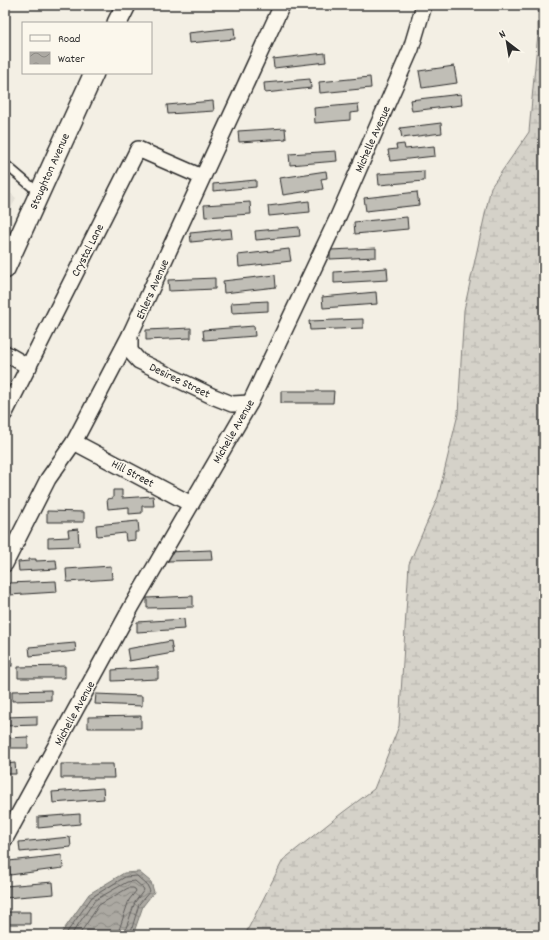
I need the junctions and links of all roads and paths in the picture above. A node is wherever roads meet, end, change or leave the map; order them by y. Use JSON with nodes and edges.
{"nodes":[{"id":1,"x":126,"y":5,"type":"edge"},
{"id":2,"x":282,"y":5,"type":"edge"},
{"id":3,"x":424,"y":5,"type":"edge"},
{"id":4,"x":118,"y":22,"type":"edge"},
{"id":5,"x":94,"y":74,"type":"edge"},
{"id":6,"x":5,"y":164,"type":"edge"},
{"id":7,"x":202,"y":177,"type":"junction"},
{"id":8,"x":40,"y":193,"type":"junction"},
{"id":9,"x":11,"y":239,"type":"edge"},
{"id":10,"x":5,"y":269,"type":"edge"},
{"id":11,"x":130,"y":335,"type":"junction"},
{"id":12,"x":5,"y":353,"type":"edge"},
{"id":13,"x":28,"y":367,"type":"junction"},
{"id":14,"x":250,"y":403,"type":"junction"},
{"id":15,"x":5,"y":413,"type":"edge"},
{"id":16,"x":74,"y":442,"type":"junction"},
{"id":17,"x":191,"y":504,"type":"junction"},
{"id":18,"x":5,"y":564,"type":"edge"},
{"id":19,"x":5,"y":839,"type":"edge"}],
"edges":[{"from":1,"to":4,"type":"street"},
{"from":2,"to":7,"type":"street","name":"Ehlers Avenue"},
{"from":3,"to":14,"type":"street","name":"Michelle Avenue"},
{"from":5,"to":8,"type":"street","name":"Stoughton Avenue"},
{"from":6,"to":8,"type":"lane"},
{"from":7,"to":11,"type":"street","name":"Ehlers Avenue"},
{"from":7,"to":13,"type":"street","name":"Crystal Lane"},
{"from":8,"to":9,"type":"street","name":"Stoughton Avenue"},
{"from":9,"to":10,"type":"street","name":"Stoughton Avenue"},
{"from":11,"to":14,"type":"street","name":"Desiree Street"},
{"from":11,"to":16,"type":"street","name":"Ehlers Avenue"},
{"from":12,"to":13,"type":"street"},
{"from":13,"to":15,"type":"street","name":"Crystal Lane"},
{"from":14,"to":17,"type":"street","name":"Michelle Avenue"},
{"from":16,"to":17,"type":"street","name":"Hill Street"},
{"from":16,"to":18,"type":"street","name":"Ehlers Avenue"},
{"from":17,"to":19,"type":"street","name":"Michelle Avenue"}]}
